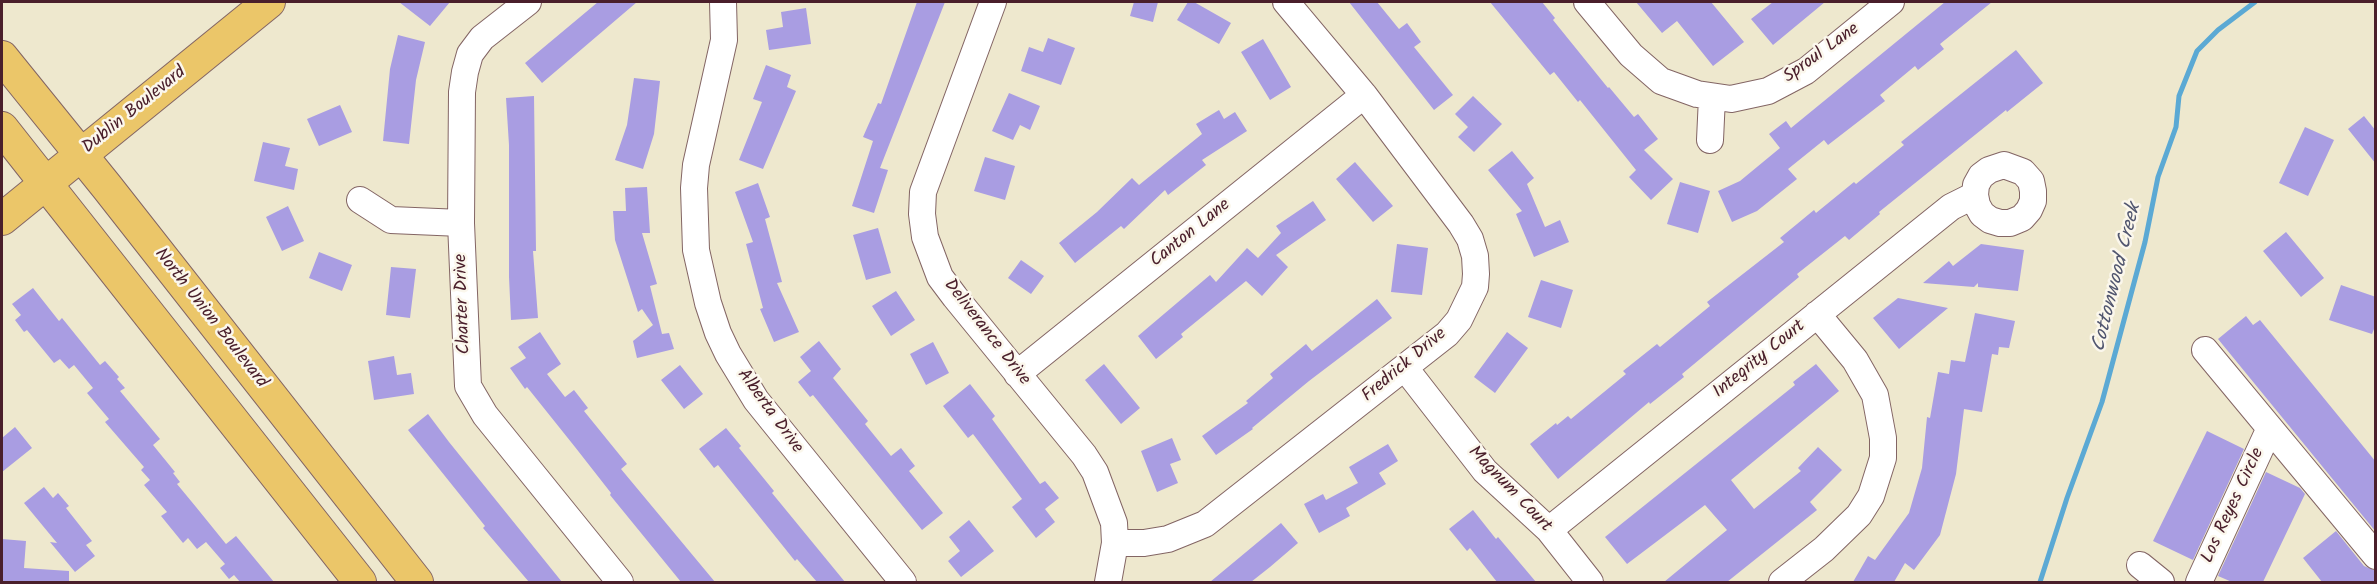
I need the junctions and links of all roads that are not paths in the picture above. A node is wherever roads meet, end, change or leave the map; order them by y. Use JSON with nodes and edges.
{"nodes":[{"id":1,"x":269,"y":2,"type":"edge"},
{"id":2,"x":528,"y":2,"type":"edge"},
{"id":3,"x":723,"y":2,"type":"edge"},
{"id":4,"x":993,"y":2,"type":"edge"},
{"id":5,"x":1286,"y":2,"type":"edge"},
{"id":6,"x":1587,"y":2,"type":"edge"},
{"id":7,"x":1891,"y":2,"type":"edge"},
{"id":8,"x":2,"y":57,"type":"edge"},
{"id":9,"x":1364,"y":95,"type":"junction"},
{"id":10,"x":1712,"y":97,"type":"junction"},
{"id":11,"x":2,"y":128,"type":"edge"},
{"id":12,"x":1710,"y":140,"type":"dead end"},
{"id":13,"x":81,"y":155,"type":"junction"},
{"id":14,"x":46,"y":183,"type":"junction"},
{"id":15,"x":1975,"y":195,"type":"dead end"},
{"id":16,"x":360,"y":200,"type":"dead end"},
{"id":17,"x":2,"y":219,"type":"edge"},
{"id":18,"x":461,"y":223,"type":"junction"},
{"id":19,"x":1817,"y":314,"type":"junction"},
{"id":20,"x":2205,"y":350,"type":"dead end"},
{"id":21,"x":1405,"y":368,"type":"junction"},
{"id":22,"x":1017,"y":374,"type":"junction"},
{"id":23,"x":2269,"y":430,"type":"junction"},
{"id":24,"x":1549,"y":530,"type":"junction"},
{"id":25,"x":1115,"y":543,"type":"junction"},
{"id":26,"x":2376,"y":556,"type":"edge"},
{"id":27,"x":2140,"y":565,"type":"dead end"},
{"id":28,"x":360,"y":582,"type":"edge"},
{"id":29,"x":417,"y":582,"type":"edge"},
{"id":30,"x":620,"y":582,"type":"edge"},
{"id":31,"x":903,"y":582,"type":"edge"},
{"id":32,"x":1108,"y":582,"type":"edge"},
{"id":33,"x":1590,"y":582,"type":"edge"},
{"id":34,"x":1782,"y":582,"type":"edge"},
{"id":35,"x":2161,"y":582,"type":"edge"},
{"id":36,"x":2199,"y":582,"type":"edge"}],
"edges":[{"from":1,"to":13,"type":"main road","name":"Dublin Boulevard"},
{"from":2,"to":18,"type":"street","name":"Charter Drive"},
{"from":3,"to":31,"type":"street","name":"Alberta Drive"},
{"from":4,"to":22,"type":"street","name":"Deliverance Drive"},
{"from":5,"to":9,"type":"street","name":"Fredrick Drive"},
{"from":6,"to":10,"type":"street","name":"Sproul Lane"},
{"from":7,"to":10,"type":"street","name":"Sproul Lane"},
{"from":8,"to":13,"type":"main road","name":"North Union Boulevard"},
{"from":9,"to":21,"type":"street","name":"Fredrick Drive"},
{"from":9,"to":22,"type":"street","name":"Canton Lane"},
{"from":10,"to":12,"type":"street"},
{"from":11,"to":14,"type":"main road"},
{"from":13,"to":14,"type":"main road","name":"Dublin Boulevard"},
{"from":13,"to":29,"type":"main road","name":"North Union Boulevard"},
{"from":14,"to":17,"type":"main road","name":"Dublin Boulevard"},
{"from":14,"to":28,"type":"main road"},
{"from":15,"to":19,"type":"street","name":"Integrity Court"},
{"from":16,"to":18,"type":"street"},
{"from":18,"to":30,"type":"street","name":"Charter Drive"},
{"from":19,"to":24,"type":"street","name":"Integrity Court"},
{"from":19,"to":34,"type":"street"},
{"from":20,"to":23,"type":"street","name":"Los Reyes Circle"},
{"from":21,"to":24,"type":"street","name":"Magnum Court"},
{"from":21,"to":25,"type":"street","name":"Fredrick Drive"},
{"from":22,"to":25,"type":"street","name":"Deliverance Drive"},
{"from":23,"to":26,"type":"street","name":"Los Reyes Circle"},
{"from":23,"to":36,"type":"street","name":"Los Reyes Circle"},
{"from":24,"to":33,"type":"street","name":"Magnum Court"},
{"from":25,"to":32,"type":"street","name":"Deliverance Drive"},
{"from":27,"to":35,"type":"street"}]}
